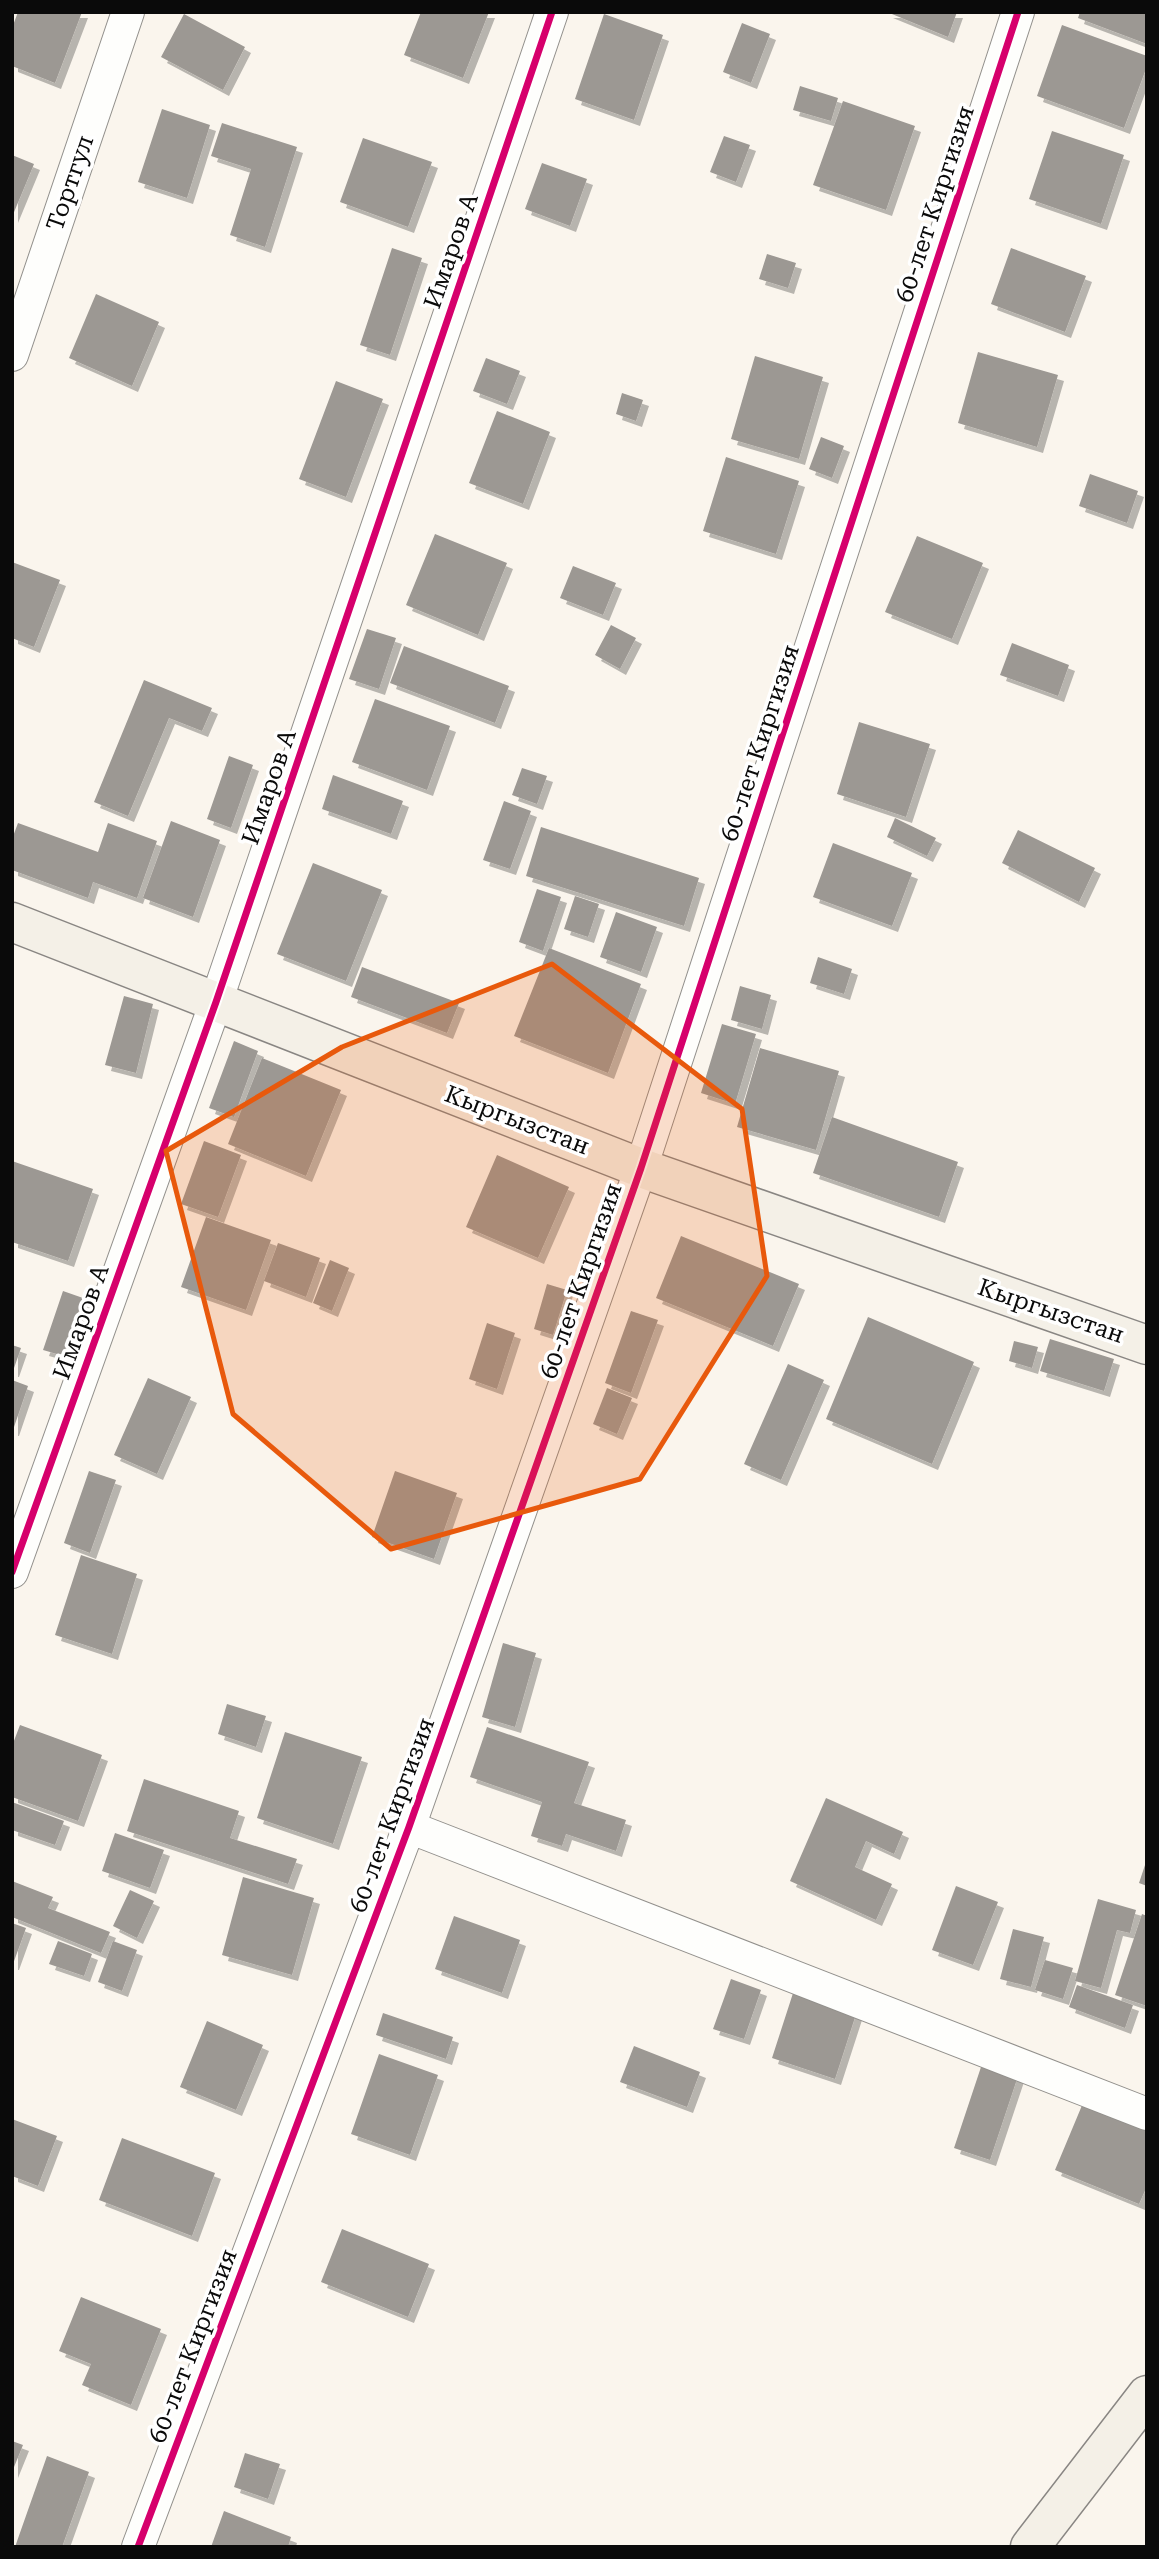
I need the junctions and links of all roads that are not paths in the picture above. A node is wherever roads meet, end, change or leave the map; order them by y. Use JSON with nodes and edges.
{"nodes":[{"id":1,"x":128,"y":12,"type":"edge"},
{"id":2,"x":552,"y":12,"type":"edge"},
{"id":3,"x":1018,"y":12,"type":"edge"},
{"id":4,"x":12,"y":355,"type":"edge"},
{"id":5,"x":12,"y":922,"type":"edge"},
{"id":6,"x":216,"y":1002,"type":"junction"},
{"id":7,"x":641,"y":1168,"type":"junction"},
{"id":8,"x":1147,"y":1345,"type":"edge"},
{"id":9,"x":12,"y":1572,"type":"edge"},
{"id":10,"x":409,"y":1827,"type":"junction"},
{"id":11,"x":1147,"y":2114,"type":"edge"},
{"id":12,"x":1147,"y":2395,"type":"edge"},
{"id":13,"x":138,"y":2547,"type":"edge"},
{"id":14,"x":1030,"y":2547,"type":"edge"}],
"edges":[{"from":1,"to":4,"type":"street","name":"Тортгул"},
{"from":2,"to":6,"type":"street","name":"Имаров А"},
{"from":3,"to":7,"type":"street","name":"60-лет Киргизия"},
{"from":5,"to":6,"type":"street","name":"Кыргызстан"},
{"from":6,"to":7,"type":"street","name":"Кыргызстан"},
{"from":6,"to":9,"type":"street","name":"Имаров А"},
{"from":7,"to":8,"type":"street","name":"Кыргызстан"},
{"from":7,"to":10,"type":"street","name":"60-лет Киргизия"},
{"from":10,"to":11,"type":"street"},
{"from":10,"to":13,"type":"street","name":"60-лет Киргизия"},
{"from":12,"to":14,"type":"street"}]}
